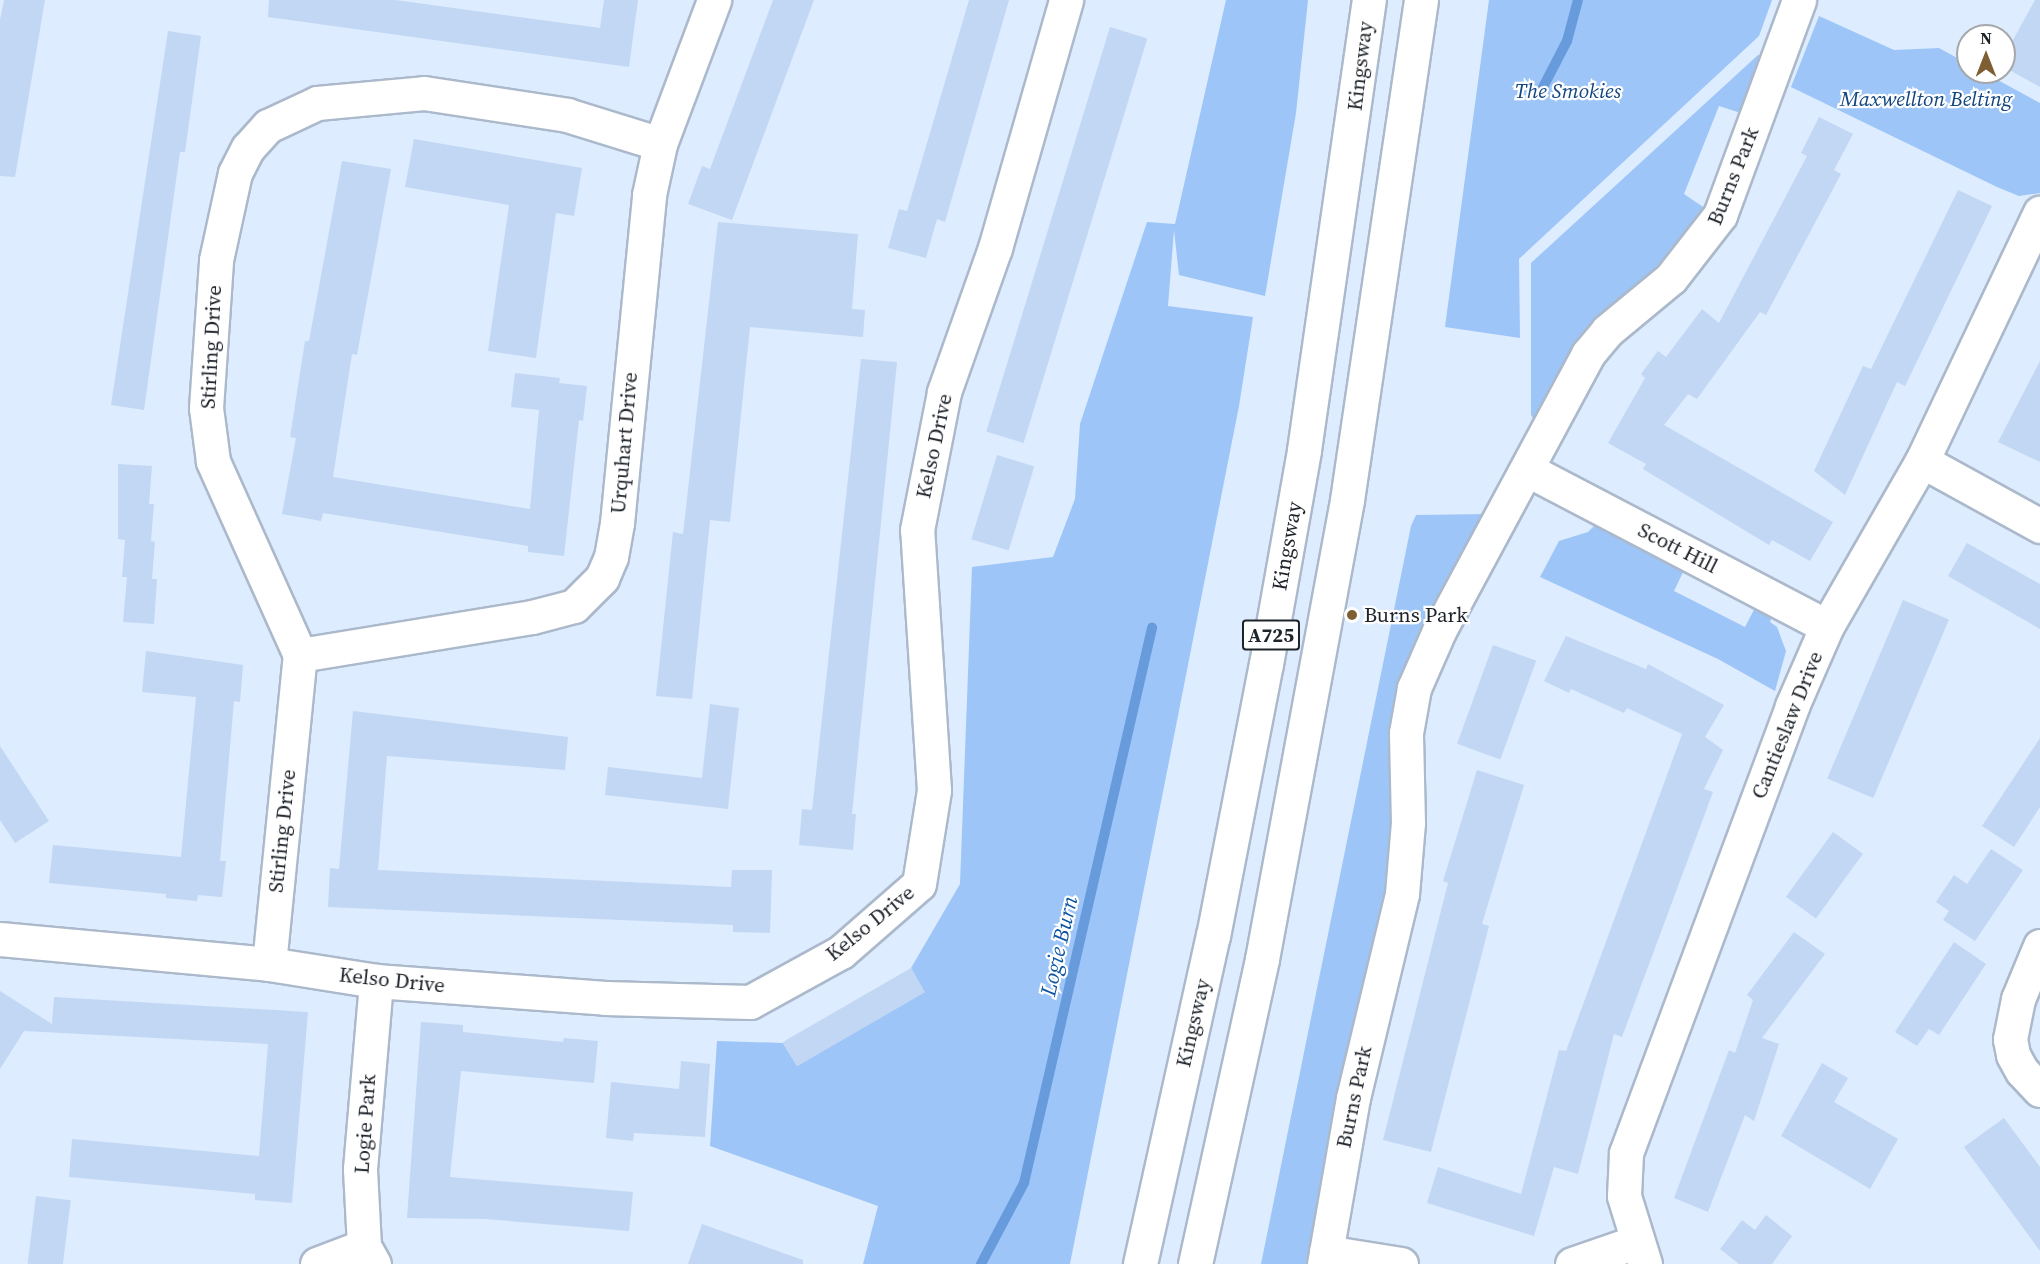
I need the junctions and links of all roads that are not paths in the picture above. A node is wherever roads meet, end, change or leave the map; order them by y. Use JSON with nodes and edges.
{"nodes":[{"id":1,"x":714,"y":0,"type":"edge"},
{"id":2,"x":1066,"y":0,"type":"edge"},
{"id":3,"x":1369,"y":0,"type":"edge"},
{"id":4,"x":1421,"y":0,"type":"edge"},
{"id":5,"x":1799,"y":0,"type":"edge"},
{"id":6,"x":660,"y":144,"type":"junction"},
{"id":7,"x":2040,"y":213,"type":"edge"},
{"id":8,"x":1922,"y":461,"type":"junction"},
{"id":9,"x":1528,"y":470,"type":"junction"},
{"id":10,"x":2040,"y":526,"type":"edge"},
{"id":11,"x":1827,"y":626,"type":"junction"},
{"id":12,"x":300,"y":655,"type":"junction"},
{"id":13,"x":0,"y":939,"type":"edge"},
{"id":14,"x":2040,"y":946,"type":"edge"},
{"id":15,"x":269,"y":964,"type":"junction"},
{"id":16,"x":376,"y":981,"type":"junction"},
{"id":17,"x":2040,"y":1090,"type":"edge"},
{"id":18,"x":1640,"y":1253,"type":"edge"},
{"id":19,"x":369,"y":1255,"type":"edge"},
{"id":20,"x":1325,"y":1258,"type":"edge"},
{"id":21,"x":317,"y":1264,"type":"edge"},
{"id":22,"x":1140,"y":1264,"type":"edge"},
{"id":23,"x":1195,"y":1264,"type":"edge"},
{"id":24,"x":1401,"y":1264,"type":"edge"},
{"id":25,"x":1572,"y":1264,"type":"edge"}],
"edges":[{"from":1,"to":6,"type":"main road","name":"Urquhart Drive"},
{"from":2,"to":16,"type":"main road","name":"Kelso Drive"},
{"from":3,"to":22,"type":"main road","name":"Kingsway","number":"A725"},
{"from":4,"to":23,"type":"main road","number":"A725"},
{"from":5,"to":9,"type":"main road","name":"Burns Park"},
{"from":6,"to":12,"type":"main road","name":"Urquhart Drive"},
{"from":6,"to":12,"type":"main road","name":"Stirling Drive"},
{"from":7,"to":8,"type":"main road","name":"Cantieslaw Drive"},
{"from":8,"to":10,"type":"main road"},
{"from":8,"to":11,"type":"main road","name":"Cantieslaw Drive"},
{"from":9,"to":11,"type":"main road","name":"Scott Hill"},
{"from":9,"to":20,"type":"main road","name":"Burns Park"},
{"from":11,"to":18,"type":"main road","name":"Cantieslaw Drive"},
{"from":12,"to":15,"type":"main road","name":"Stirling Drive"},
{"from":13,"to":15,"type":"main road","name":"Kelso Drive"},
{"from":14,"to":17,"type":"main road"},
{"from":15,"to":16,"type":"main road","name":"Kelso Drive"},
{"from":16,"to":19,"type":"main road","name":"Logie Park"},
{"from":18,"to":25,"type":"main road"},
{"from":19,"to":21,"type":"main road"},
{"from":20,"to":24,"type":"main road"}]}
